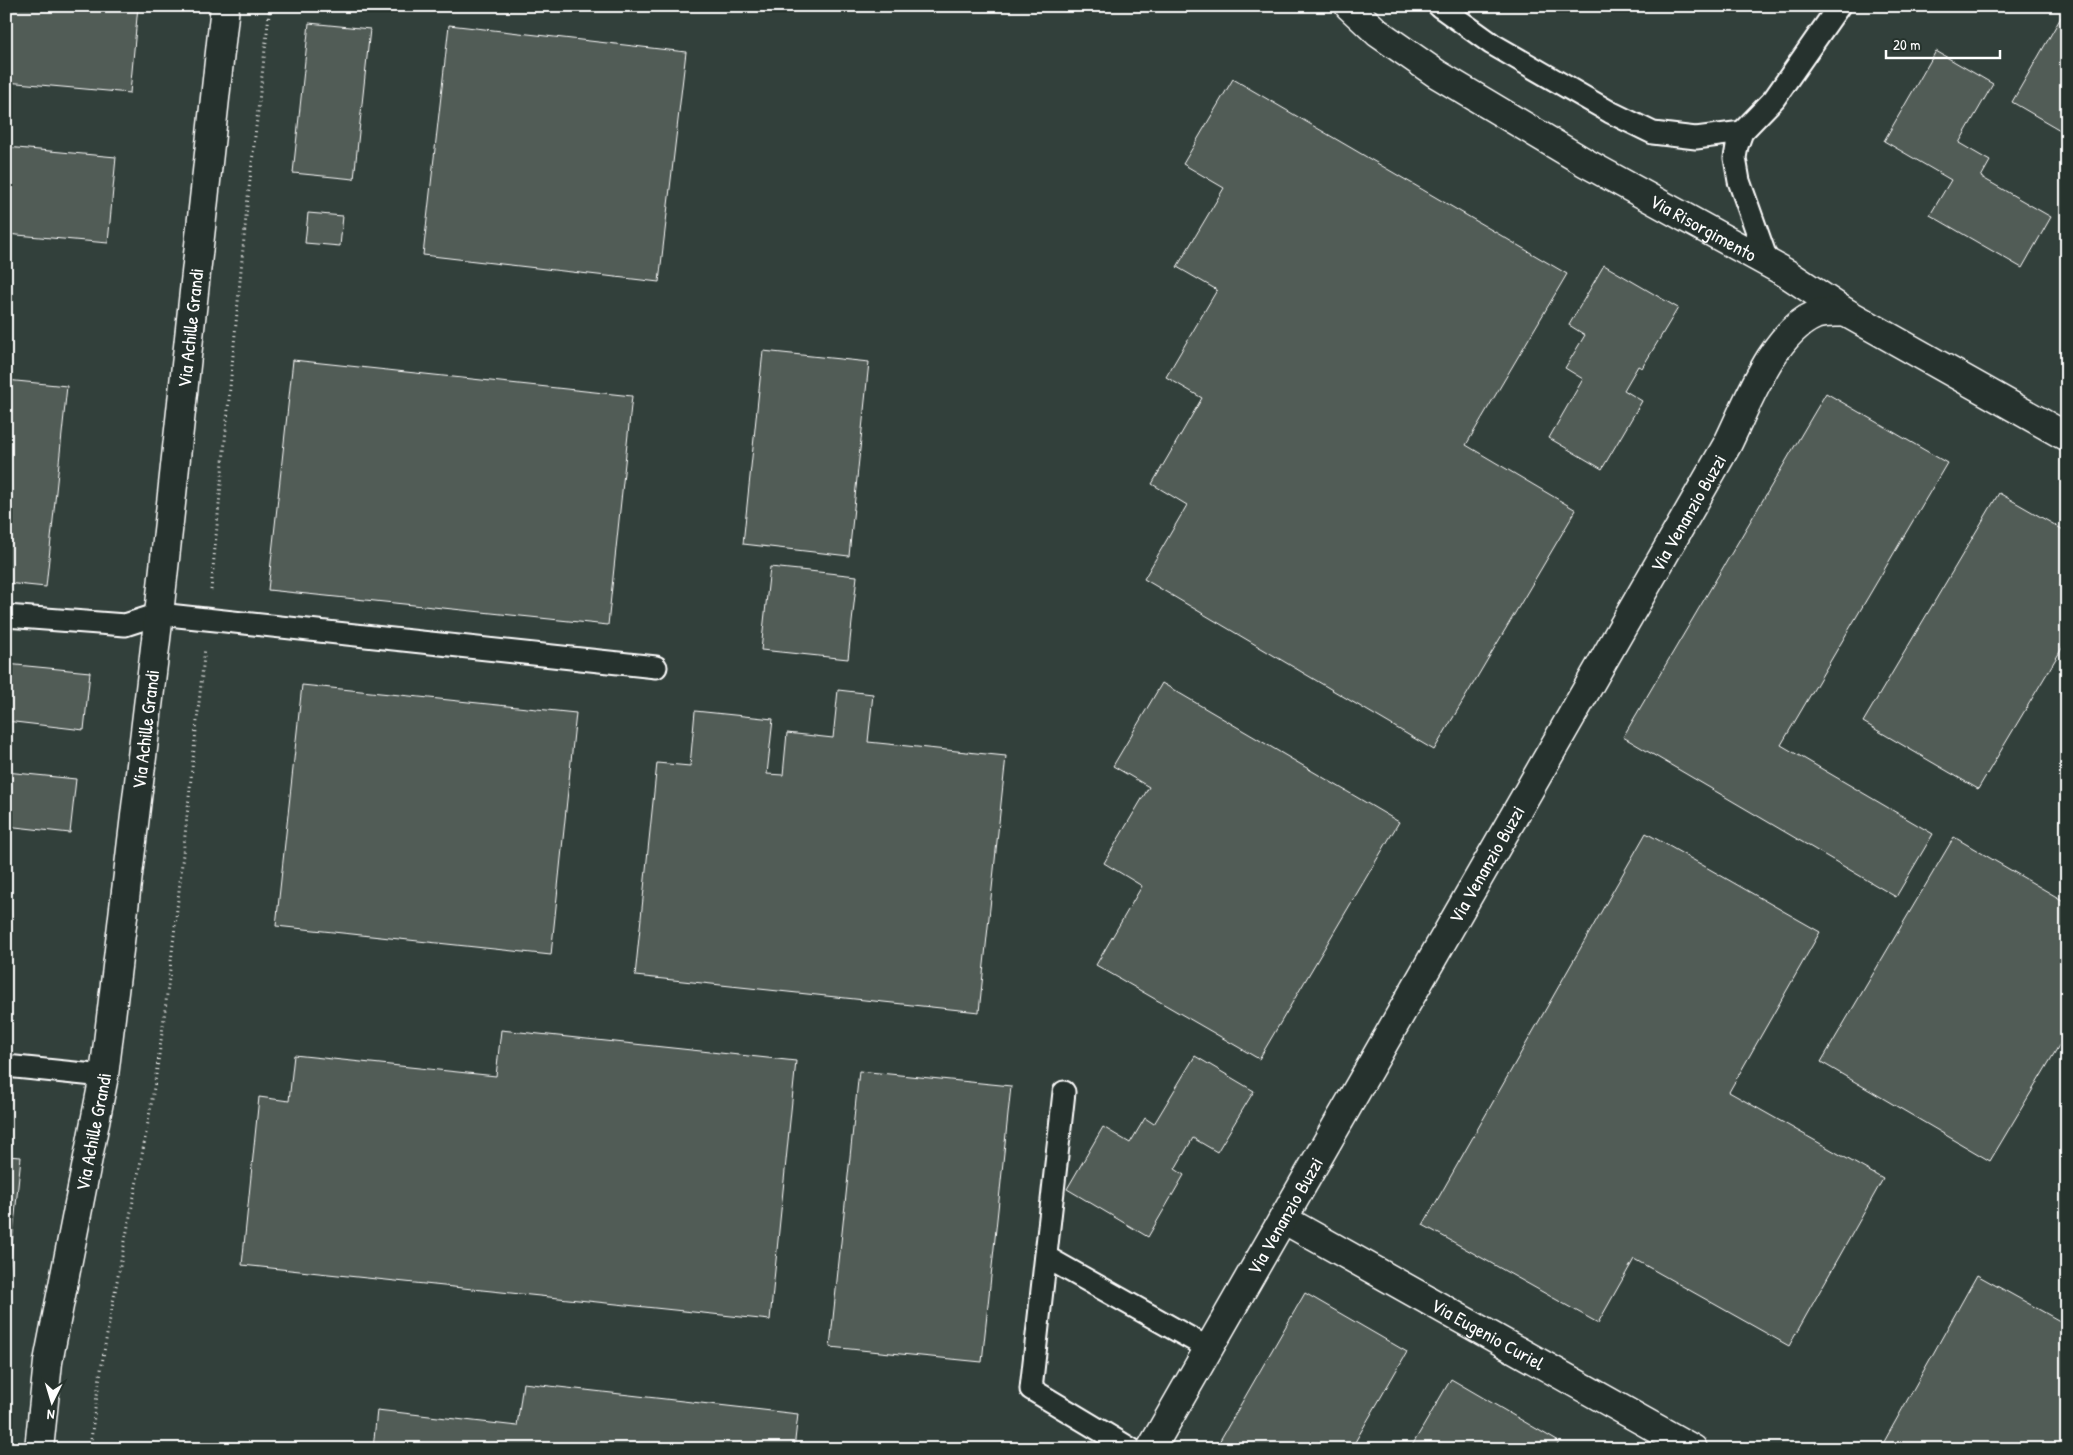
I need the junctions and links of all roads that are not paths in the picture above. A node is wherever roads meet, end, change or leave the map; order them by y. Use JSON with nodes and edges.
{"nodes":[{"id":1,"x":225,"y":6,"type":"edge"},
{"id":2,"x":1348,"y":6,"type":"edge"},
{"id":3,"x":1439,"y":6,"type":"edge"},
{"id":4,"x":1839,"y":6,"type":"edge"},
{"id":5,"x":1742,"y":132,"type":"junction"},
{"id":6,"x":1768,"y":263,"type":"junction"},
{"id":7,"x":1845,"y":312,"type":"junction"},
{"id":8,"x":2067,"y":437,"type":"edge"},
{"id":9,"x":159,"y":614,"type":"junction"},
{"id":10,"x":6,"y":616,"type":"edge"},
{"id":11,"x":656,"y":667,"type":"dead end"},
{"id":12,"x":6,"y":1066,"type":"edge"},
{"id":13,"x":104,"y":1076,"type":"junction"},
{"id":14,"x":1064,"y":1092,"type":"dead end"},
{"id":15,"x":1283,"y":1219,"type":"junction"},
{"id":16,"x":1046,"y":1257,"type":"junction"},
{"id":17,"x":1208,"y":1348,"type":"junction"},
{"id":18,"x":39,"y":1449,"type":"edge"},
{"id":19,"x":1131,"y":1449,"type":"edge"},
{"id":20,"x":1151,"y":1449,"type":"edge"},
{"id":21,"x":1693,"y":1449,"type":"edge"}],
"edges":[{"from":1,"to":9,"type":"street","name":"Via Achille Grandi"},
{"from":2,"to":6,"type":"street","name":"Via Risorgimento"},
{"from":3,"to":5,"type":"lane"},
{"from":4,"to":5,"type":"lane"},
{"from":5,"to":6,"type":"lane"},
{"from":6,"to":7,"type":"street","name":"Via Risorgimento"},
{"from":7,"to":8,"type":"street","name":"Via Risorgimento"},
{"from":7,"to":15,"type":"street","name":"Via Venanzio Buzzi"},
{"from":9,"to":10,"type":"lane"},
{"from":9,"to":11,"type":"lane"},
{"from":9,"to":13,"type":"street","name":"Via Achille Grandi"},
{"from":12,"to":13,"type":"lane"},
{"from":13,"to":18,"type":"street","name":"Via Achille Grandi"},
{"from":14,"to":16,"type":"lane"},
{"from":15,"to":17,"type":"street","name":"Via Venanzio Buzzi"},
{"from":15,"to":21,"type":"street","name":"Via Eugenio Curiel"},
{"from":16,"to":17,"type":"lane"},
{"from":16,"to":19,"type":"lane"},
{"from":17,"to":20,"type":"street","name":"Via Venanzio Buzzi"}]}
